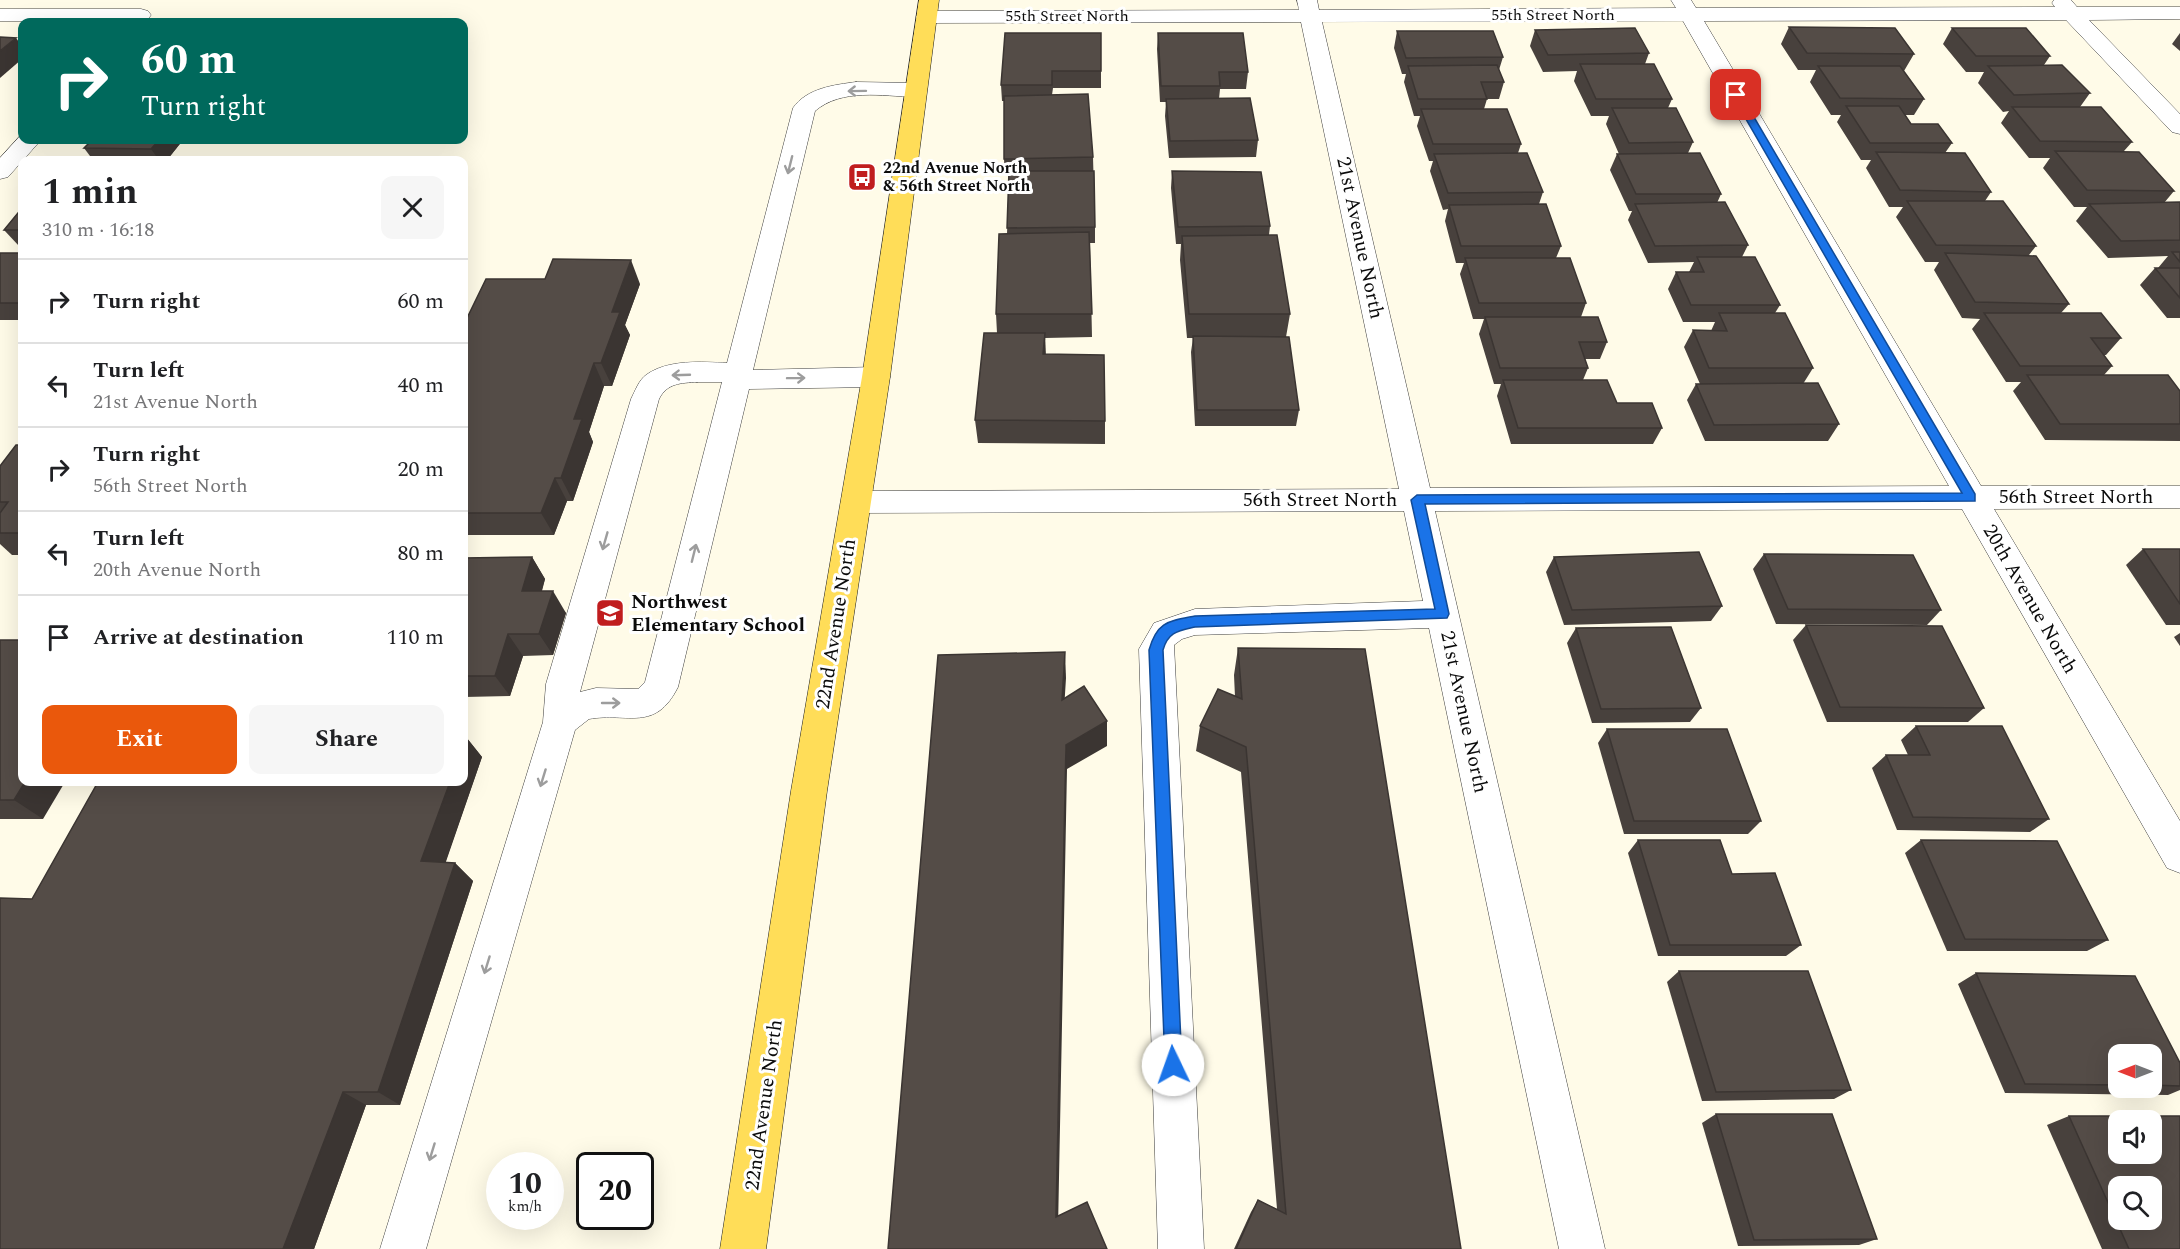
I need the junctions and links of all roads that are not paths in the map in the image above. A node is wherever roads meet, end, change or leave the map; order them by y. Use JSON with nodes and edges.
{"nodes":[{"id":1,"x":1685,"y":7,"type":"edge"},
{"id":2,"x":2065,"y":7,"type":"edge"},
{"id":3,"x":928,"y":8,"type":"edge"},
{"id":4,"x":1309,"y":8,"type":"edge"},
{"id":5,"x":2180,"y":14,"type":"edge"},
{"id":6,"x":0,"y":15,"type":"edge"},
{"id":7,"x":104,"y":18,"type":"edge"},
{"id":8,"x":915,"y":90,"type":"junction"},
{"id":9,"x":2180,"y":127,"type":"edge"},
{"id":10,"x":25,"y":144,"type":"edge"},
{"id":11,"x":0,"y":172,"type":"edge"},
{"id":12,"x":738,"y":376,"type":"junction"},
{"id":13,"x":876,"y":376,"type":"junction"},
{"id":14,"x":2180,"y":497,"type":"edge"},
{"id":15,"x":1971,"y":498,"type":"junction"},
{"id":16,"x":1417,"y":500,"type":"junction"},
{"id":17,"x":856,"y":502,"type":"junction"},
{"id":18,"x":1443,"y":614,"type":"junction"},
{"id":19,"x":560,"y":722,"type":"junction"},
{"id":20,"x":2180,"y":856,"type":"edge"},
{"id":21,"x":403,"y":1249,"type":"edge"},
{"id":22,"x":743,"y":1249,"type":"edge"},
{"id":23,"x":1181,"y":1249,"type":"edge"},
{"id":24,"x":1582,"y":1249,"type":"edge"}],
"edges":[{"from":1,"to":2,"type":"street","name":"55th Street North"},
{"from":1,"to":4,"type":"street","name":"55th Street North"},
{"from":1,"to":15,"type":"street","name":"20th Avenue North"},
{"from":2,"to":5,"type":"street","name":"55th Street North"},
{"from":2,"to":9,"type":"street"},
{"from":3,"to":4,"type":"street","name":"55th Street North"},
{"from":3,"to":8,"type":"main road","name":"22nd Avenue North"},
{"from":4,"to":16,"type":"street","name":"21st Avenue North"},
{"from":6,"to":7,"type":"street"},
{"from":8,"to":12,"type":"street","one_way":true},
{"from":8,"to":13,"type":"main road","name":"22nd Avenue North"},
{"from":10,"to":11,"type":"street"},
{"from":12,"to":13,"type":"street","one_way":true},
{"from":19,"to":12,"type":"street","one_way":true},
{"from":12,"to":19,"type":"street","one_way":true},
{"from":13,"to":17,"type":"main road","name":"22nd Avenue North"},
{"from":14,"to":15,"type":"street","name":"56th Street North"},
{"from":15,"to":16,"type":"street","name":"56th Street North"},
{"from":15,"to":20,"type":"street","name":"20th Avenue North"},
{"from":16,"to":17,"type":"street","name":"56th Street North"},
{"from":16,"to":18,"type":"street","name":"21st Avenue North"},
{"from":17,"to":22,"type":"main road","name":"22nd Avenue North"},
{"from":18,"to":23,"type":"street"},
{"from":18,"to":24,"type":"street","name":"21st Avenue North"},
{"from":19,"to":21,"type":"street","one_way":true}]}
